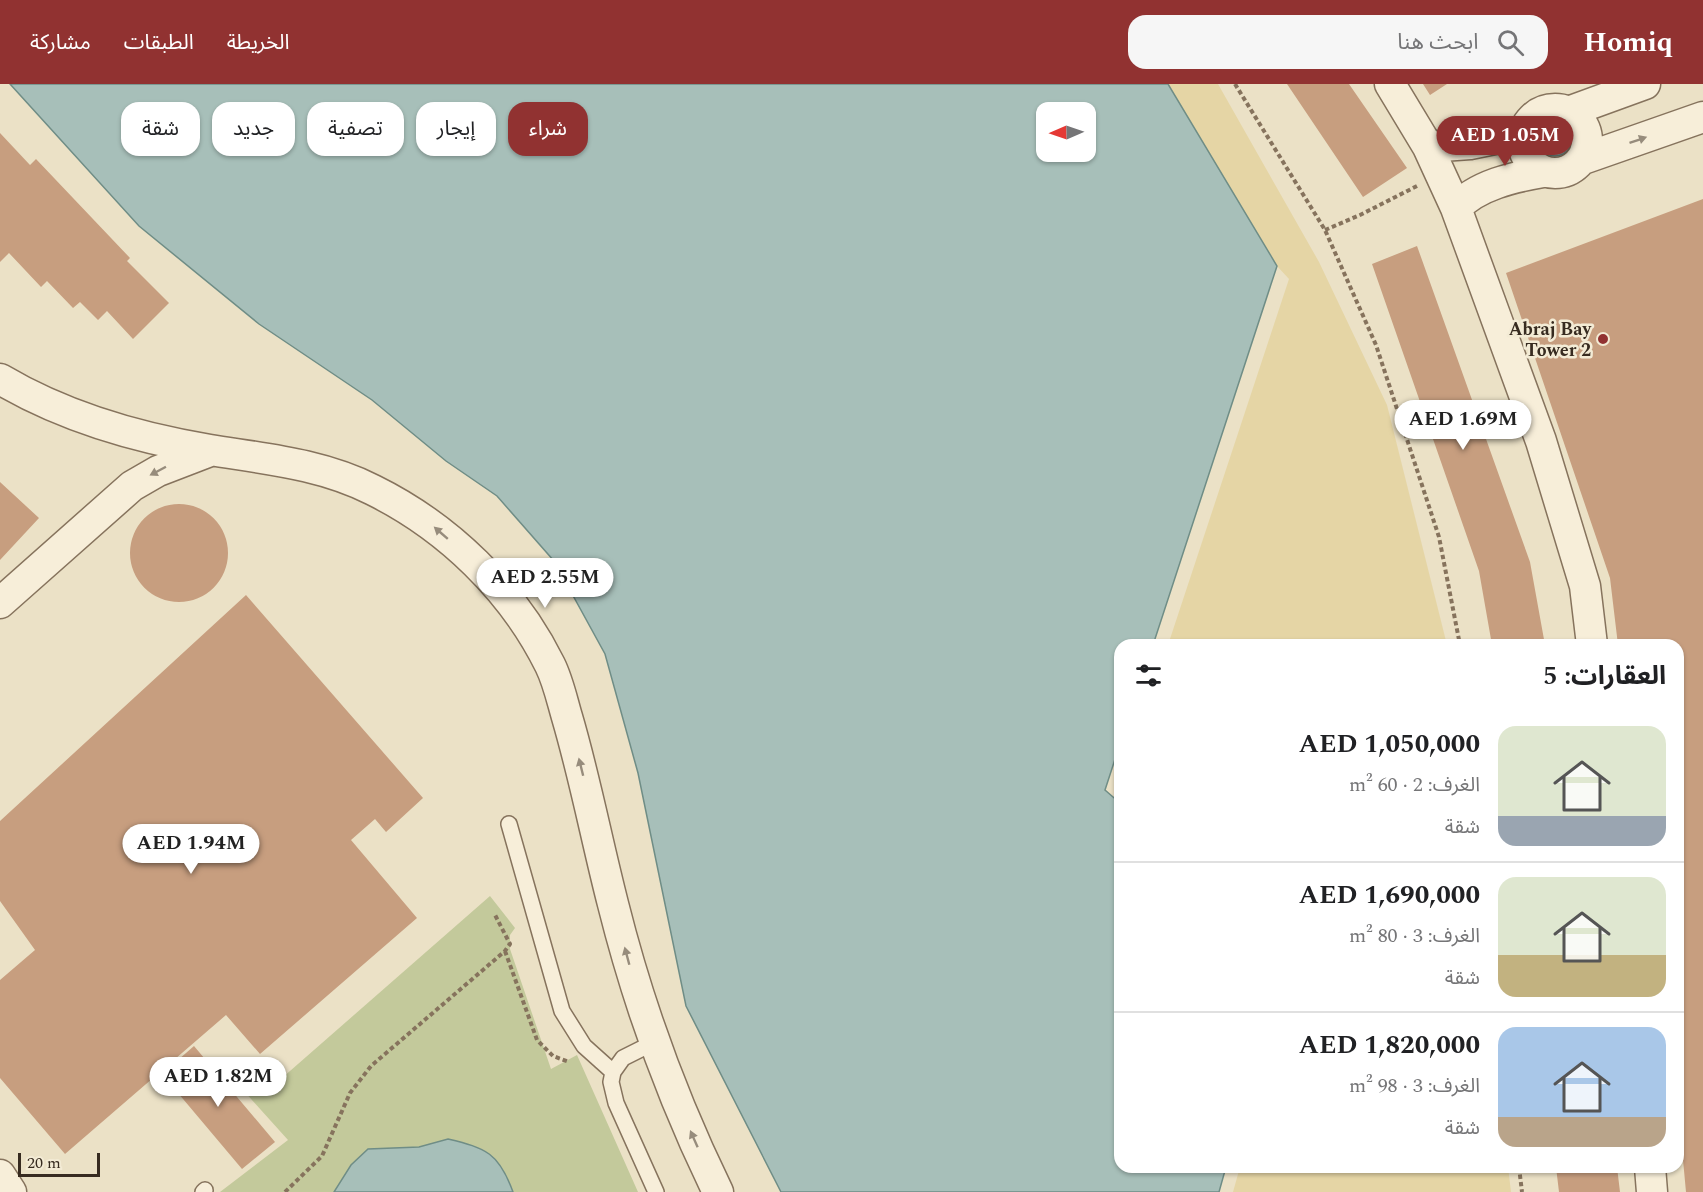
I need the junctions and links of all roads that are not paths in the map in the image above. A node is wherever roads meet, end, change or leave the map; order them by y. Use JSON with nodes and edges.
{"nodes":[{"id":1,"x":1390,"y":84,"type":"edge"},
{"id":2,"x":1645,"y":84,"type":"edge"},
{"id":3,"x":1568,"y":112,"type":"junction"},
{"id":4,"x":1703,"y":117,"type":"edge"},
{"id":5,"x":1524,"y":133,"type":"junction"},
{"id":6,"x":1428,"y":147,"type":"junction"},
{"id":7,"x":1583,"y":159,"type":"junction"},
{"id":8,"x":1544,"y":171,"type":"junction"},
{"id":9,"x":1455,"y":208,"type":"junction"},
{"id":10,"x":0,"y":379,"type":"edge"},
{"id":11,"x":213,"y":451,"type":"junction"},
{"id":12,"x":0,"y":603,"type":"edge"},
{"id":13,"x":1591,"y":639,"type":"edge"},
{"id":14,"x":509,"y":824,"type":"dead end"},
{"id":15,"x":653,"y":1043,"type":"junction"},
{"id":16,"x":613,"y":1072,"type":"junction"},
{"id":17,"x":1650,"y":1173,"type":"edge"},
{"id":18,"x":0,"y":1174,"type":"edge"},
{"id":19,"x":11,"y":1192,"type":"edge"},
{"id":20,"x":656,"y":1192,"type":"edge"},
{"id":21,"x":718,"y":1192,"type":"edge"},
{"id":22,"x":1652,"y":1192,"type":"edge"}],
"edges":[{"from":1,"to":6,"type":"street"},
{"from":2,"to":3,"type":"street"},
{"from":3,"to":5,"type":"street"},
{"from":3,"to":7,"type":"street"},
{"from":7,"to":4,"type":"street","one_way":true},
{"from":5,"to":6,"type":"street"},
{"from":5,"to":8,"type":"street"},
{"from":6,"to":9,"type":"street"},
{"from":7,"to":8,"type":"street"},
{"from":8,"to":9,"type":"street"},
{"from":9,"to":13,"type":"street"},
{"from":10,"to":11,"type":"street"},
{"from":11,"to":12,"type":"street","one_way":true},
{"from":15,"to":11,"type":"street","one_way":true},
{"from":14,"to":16,"type":"lane"},
{"from":15,"to":16,"type":"lane"},
{"from":21,"to":15,"type":"street","one_way":true},
{"from":16,"to":20,"type":"lane"},
{"from":17,"to":22,"type":"street"},
{"from":18,"to":19,"type":"street"}]}
